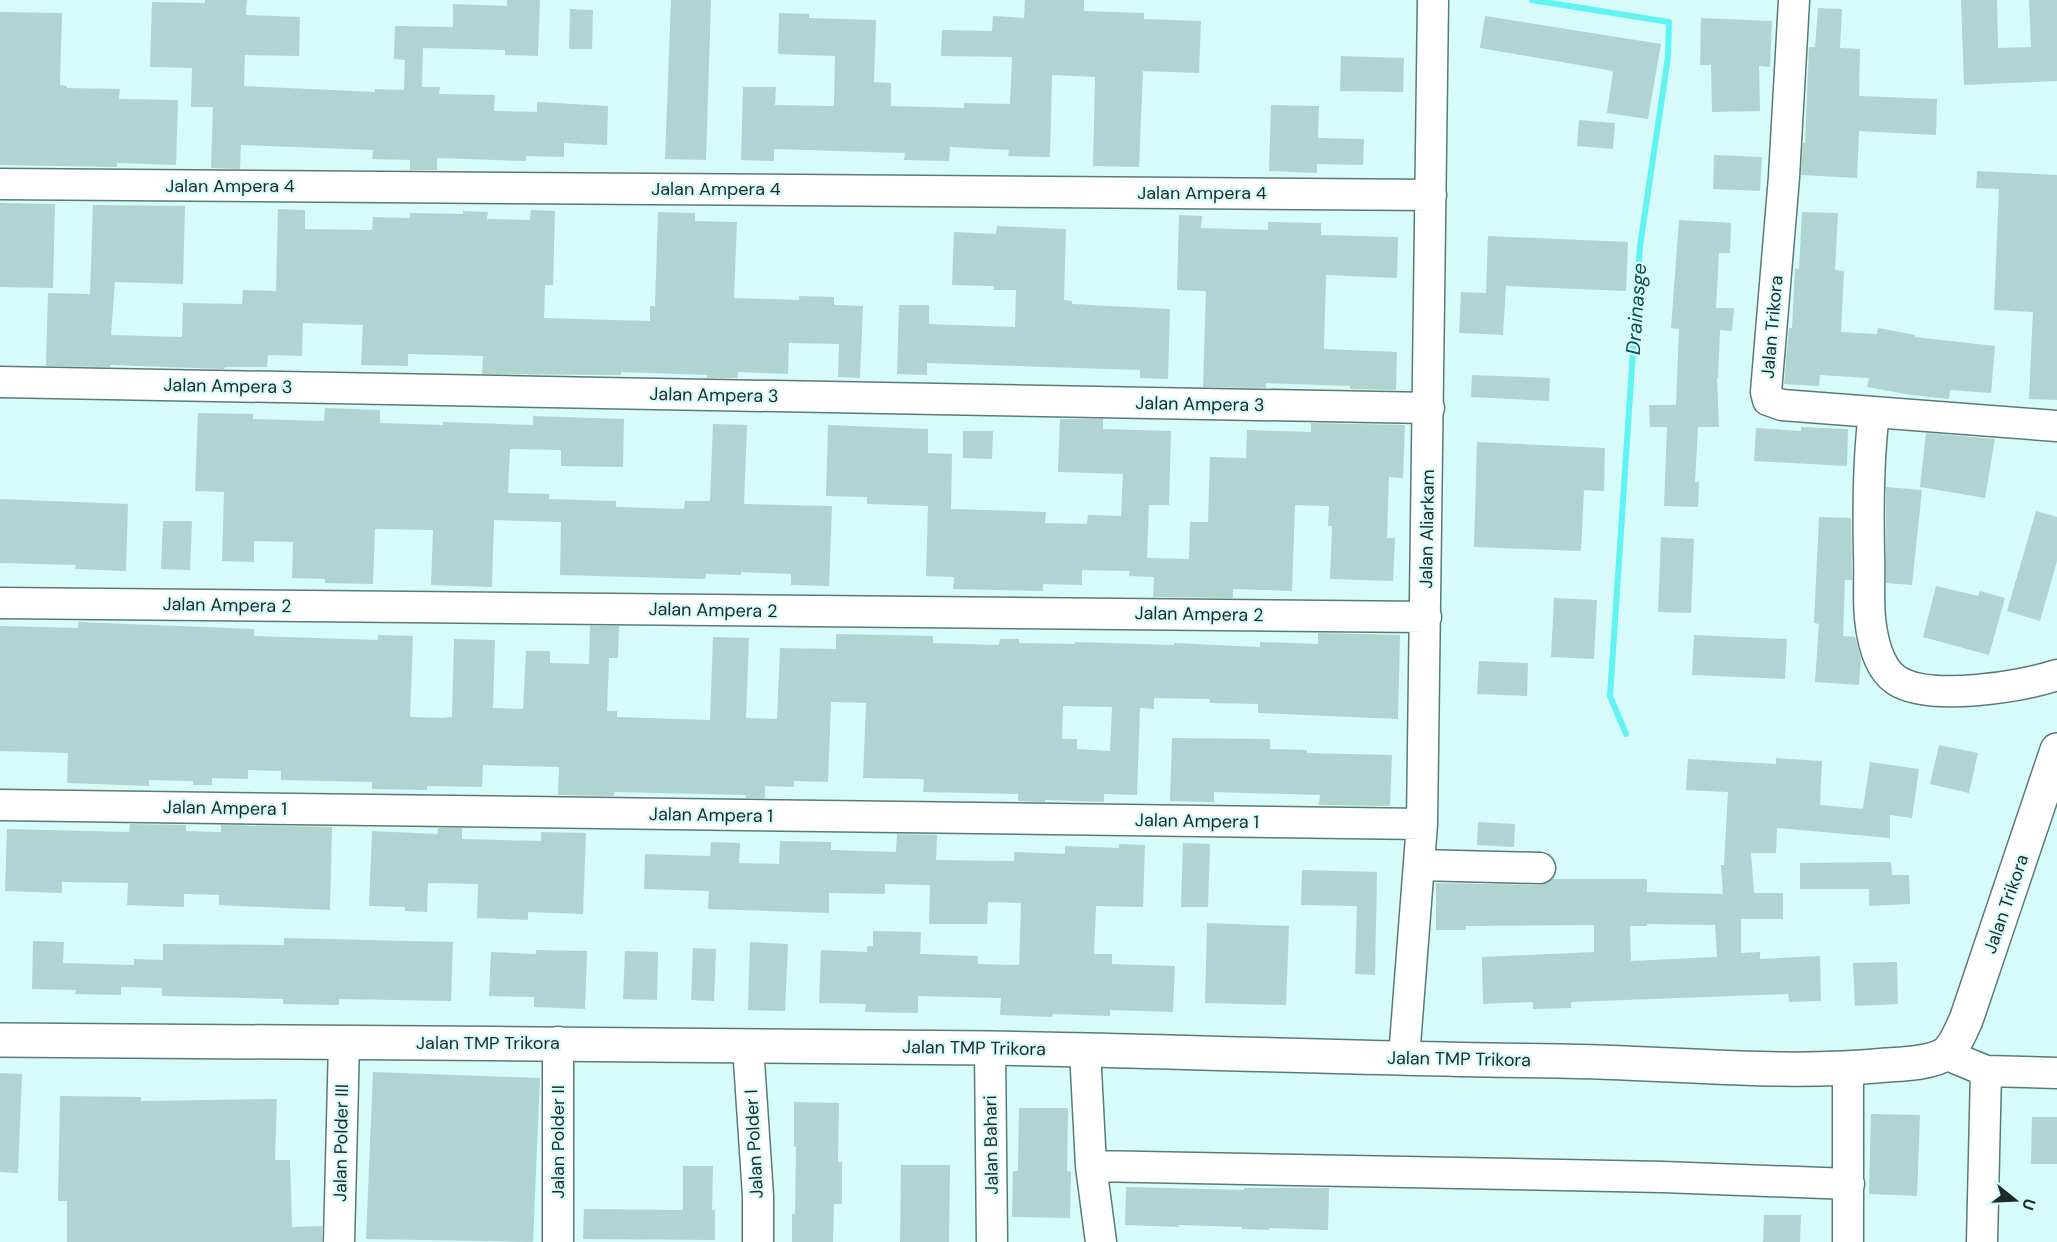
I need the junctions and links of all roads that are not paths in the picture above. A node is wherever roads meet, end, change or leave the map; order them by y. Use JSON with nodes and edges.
{"nodes":[{"id":1,"x":1433,"y":0,"type":"edge"},
{"id":2,"x":1794,"y":0,"type":"edge"},
{"id":3,"x":0,"y":184,"type":"edge"},
{"id":4,"x":1431,"y":195,"type":"junction"},
{"id":5,"x":0,"y":382,"type":"edge"},
{"id":6,"x":1429,"y":408,"type":"junction"},
{"id":7,"x":1874,"y":413,"type":"junction"},
{"id":8,"x":2057,"y":426,"type":"edge"},
{"id":9,"x":0,"y":603,"type":"edge"},
{"id":10,"x":1426,"y":617,"type":"junction"},
{"id":11,"x":2057,"y":675,"type":"edge"},
{"id":12,"x":2054,"y":759,"type":"edge"},
{"id":13,"x":0,"y":805,"type":"edge"},
{"id":14,"x":2048,"y":808,"type":"edge"},
{"id":15,"x":1422,"y":824,"type":"junction"},
{"id":16,"x":1419,"y":865,"type":"junction"},
{"id":17,"x":1540,"y":868,"type":"dead end"},
{"id":18,"x":0,"y":1040,"type":"edge"},
{"id":19,"x":558,"y":1042,"type":"junction"},
{"id":20,"x":344,"y":1043,"type":"junction"},
{"id":21,"x":748,"y":1046,"type":"junction"},
{"id":22,"x":990,"y":1048,"type":"junction"},
{"id":23,"x":1085,"y":1050,"type":"junction"},
{"id":24,"x":1945,"y":1054,"type":"junction"},
{"id":25,"x":1404,"y":1058,"type":"junction"},
{"id":26,"x":1848,"y":1069,"type":"junction"},
{"id":27,"x":1986,"y":1071,"type":"junction"},
{"id":28,"x":2057,"y":1073,"type":"edge"},
{"id":29,"x":1091,"y":1166,"type":"junction"},
{"id":30,"x":1849,"y":1184,"type":"junction"},
{"id":31,"x":339,"y":1242,"type":"edge"},
{"id":32,"x":558,"y":1242,"type":"edge"},
{"id":33,"x":758,"y":1242,"type":"edge"},
{"id":34,"x":993,"y":1242,"type":"edge"},
{"id":35,"x":1101,"y":1242,"type":"edge"},
{"id":36,"x":1848,"y":1242,"type":"edge"},
{"id":37,"x":1982,"y":1242,"type":"edge"}],
"edges":[{"from":1,"to":4,"type":"street","name":"Jalan Aliarkam"},
{"from":2,"to":7,"type":"street","name":"Jalan Trikora"},
{"from":3,"to":4,"type":"street","name":"Jalan Ampera 4"},
{"from":4,"to":6,"type":"street","name":"Jalan Aliarkam"},
{"from":5,"to":6,"type":"street","name":"Jalan Ampera 3"},
{"from":6,"to":10,"type":"street","name":"Jalan Aliarkam"},
{"from":7,"to":8,"type":"street","name":"Jalan Trikora"},
{"from":7,"to":11,"type":"street"},
{"from":9,"to":10,"type":"street","name":"Jalan Ampera 2"},
{"from":10,"to":15,"type":"street","name":"Jalan Aliarkam"},
{"from":12,"to":14,"type":"highway","name":"Jalan Trikora"},
{"from":13,"to":15,"type":"street","name":"Jalan Ampera 1"},
{"from":14,"to":24,"type":"highway","name":"Jalan Trikora"},
{"from":15,"to":16,"type":"street","name":"Jalan Aliarkam"},
{"from":16,"to":17,"type":"street"},
{"from":16,"to":25,"type":"street","name":"Jalan Aliarkam"},
{"from":18,"to":20,"type":"highway","name":"Jalan TMP Trikora"},
{"from":19,"to":20,"type":"highway","name":"Jalan TMP Trikora"},
{"from":19,"to":21,"type":"highway","name":"Jalan TMP Trikora"},
{"from":19,"to":32,"type":"street","name":"Jalan Polder II"},
{"from":20,"to":31,"type":"street","name":"Jalan Polder III"},
{"from":21,"to":22,"type":"highway","name":"Jalan TMP Trikora"},
{"from":21,"to":33,"type":"street","name":"Jalan Polder I"},
{"from":22,"to":23,"type":"highway","name":"Jalan TMP Trikora"},
{"from":22,"to":34,"type":"street","name":"Jalan Bahari"},
{"from":23,"to":25,"type":"highway","name":"Jalan TMP Trikora"},
{"from":23,"to":29,"type":"street"},
{"from":24,"to":26,"type":"highway","name":"Jalan TMP Trikora"},
{"from":24,"to":27,"type":"street"},
{"from":25,"to":26,"type":"highway","name":"Jalan TMP Trikora"},
{"from":26,"to":30,"type":"street"},
{"from":27,"to":28,"type":"street"},
{"from":27,"to":37,"type":"street"},
{"from":29,"to":30,"type":"street"},
{"from":29,"to":35,"type":"street"},
{"from":30,"to":36,"type":"street"}]}
